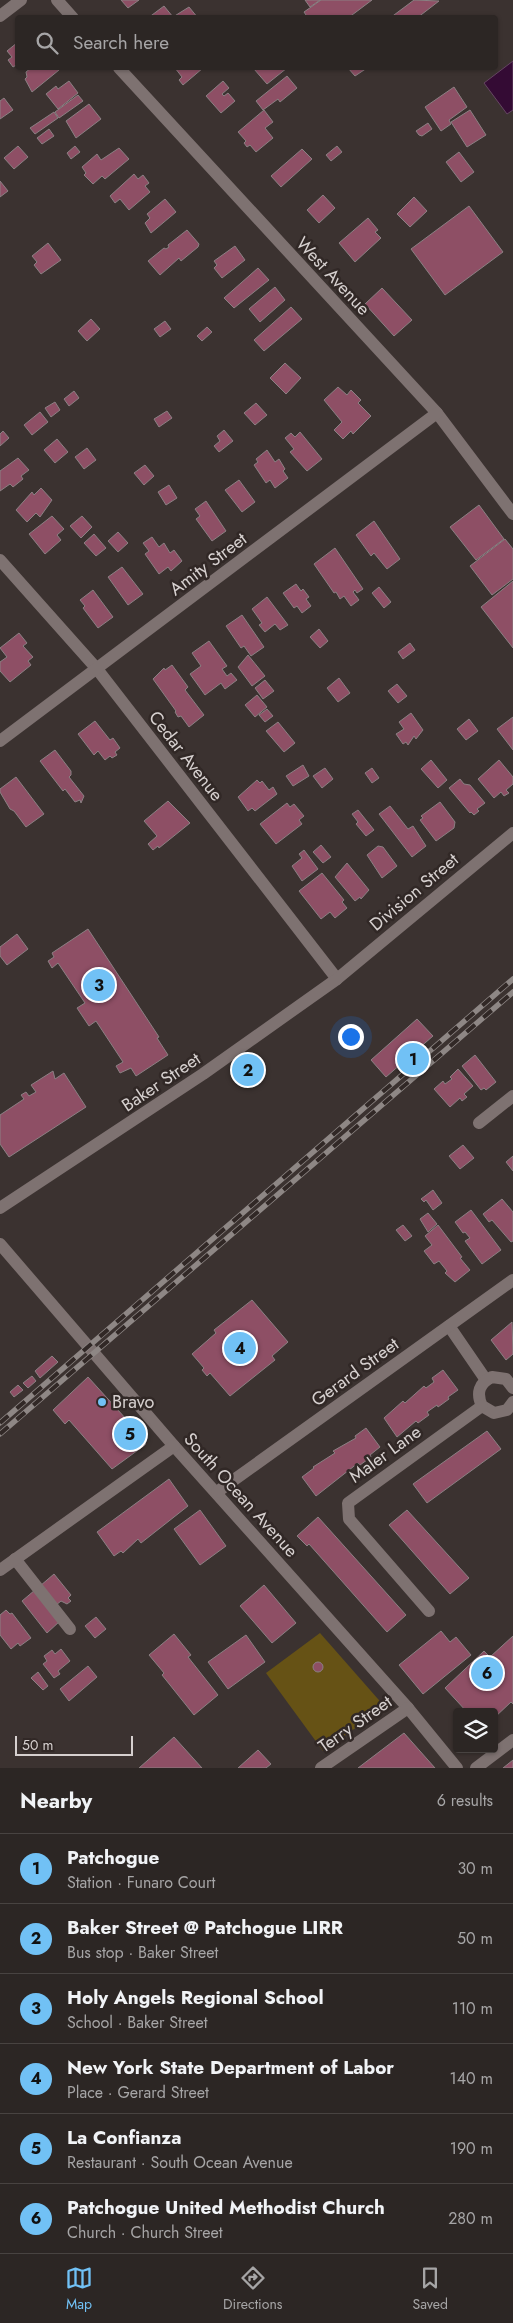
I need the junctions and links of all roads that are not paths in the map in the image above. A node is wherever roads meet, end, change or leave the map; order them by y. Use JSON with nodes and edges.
{"nodes":[{"id":1,"x":21,"y":0,"type":"edge"},
{"id":2,"x":57,"y":0,"type":"edge"},
{"id":3,"x":70,"y":15,"type":"edge"},
{"id":4,"x":0,"y":16,"type":"edge"},
{"id":5,"x":121,"y":70,"type":"edge"},
{"id":6,"x":437,"y":413,"type":"junction"},
{"id":7,"x":513,"y":514,"type":"edge"},
{"id":8,"x":0,"y":560,"type":"edge"},
{"id":9,"x":97,"y":669,"type":"junction"},
{"id":10,"x":0,"y":741,"type":"edge"},
{"id":11,"x":513,"y":833,"type":"edge"},
{"id":12,"x":337,"y":979,"type":"junction"},
{"id":13,"x":513,"y":1096,"type":"edge"},
{"id":14,"x":479,"y":1123,"type":"dead end"},
{"id":15,"x":0,"y":1208,"type":"edge"},
{"id":16,"x":0,"y":1244,"type":"edge"},
{"id":17,"x":513,"y":1280,"type":"edge"},
{"id":18,"x":449,"y":1326,"type":"junction"},
{"id":19,"x":486,"y":1380,"type":"junction"},
{"id":20,"x":512,"y":1385,"type":"edge"},
{"id":21,"x":482,"y":1406,"type":"junction"},
{"id":22,"x":511,"y":1410,"type":"edge"},
{"id":23,"x":174,"y":1446,"type":"junction"},
{"id":24,"x":217,"y":1492,"type":"junction"},
{"id":25,"x":15,"y":1559,"type":"junction"},
{"id":26,"x":0,"y":1570,"type":"edge"},
{"id":27,"x":429,"y":1611,"type":"dead end"},
{"id":28,"x":70,"y":1629,"type":"dead end"},
{"id":29,"x":408,"y":1708,"type":"junction"},
{"id":30,"x":513,"y":1740,"type":"edge"},
{"id":31,"x":321,"y":1768,"type":"edge"},
{"id":32,"x":457,"y":1768,"type":"edge"},
{"id":33,"x":476,"y":1768,"type":"edge"}],
"edges":[{"from":1,"to":4,"type":"street"},
{"from":2,"to":3,"type":"street"},
{"from":5,"to":6,"type":"street","name":"West Avenue"},
{"from":6,"to":7,"type":"street","name":"West Avenue"},
{"from":6,"to":9,"type":"street","name":"Amity Street"},
{"from":8,"to":9,"type":"street","name":"Cedar Avenue"},
{"from":9,"to":10,"type":"street","name":"Amity Street"},
{"from":9,"to":12,"type":"street","name":"Cedar Avenue"},
{"from":11,"to":12,"type":"street","name":"Division Street"},
{"from":12,"to":15,"type":"street","name":"Baker Street"},
{"from":13,"to":14,"type":"street"},
{"from":16,"to":23,"type":"street","name":"South Ocean Avenue"},
{"from":17,"to":18,"type":"street","name":"Gerard Street"},
{"from":18,"to":19,"type":"street"},
{"from":18,"to":24,"type":"street","name":"Gerard Street"},
{"from":19,"to":20,"type":"street"},
{"from":19,"to":21,"type":"street"},
{"from":21,"to":22,"type":"street"},
{"from":21,"to":27,"type":"street","name":"Maler Lane"},
{"from":23,"to":24,"type":"street","name":"South Ocean Avenue"},
{"from":23,"to":25,"type":"street"},
{"from":24,"to":29,"type":"street","name":"South Ocean Avenue"},
{"from":25,"to":26,"type":"street"},
{"from":25,"to":28,"type":"street"},
{"from":29,"to":31,"type":"street","name":"Terry Street"},
{"from":29,"to":32,"type":"street","name":"South Ocean Avenue"},
{"from":30,"to":33,"type":"street"}]}
